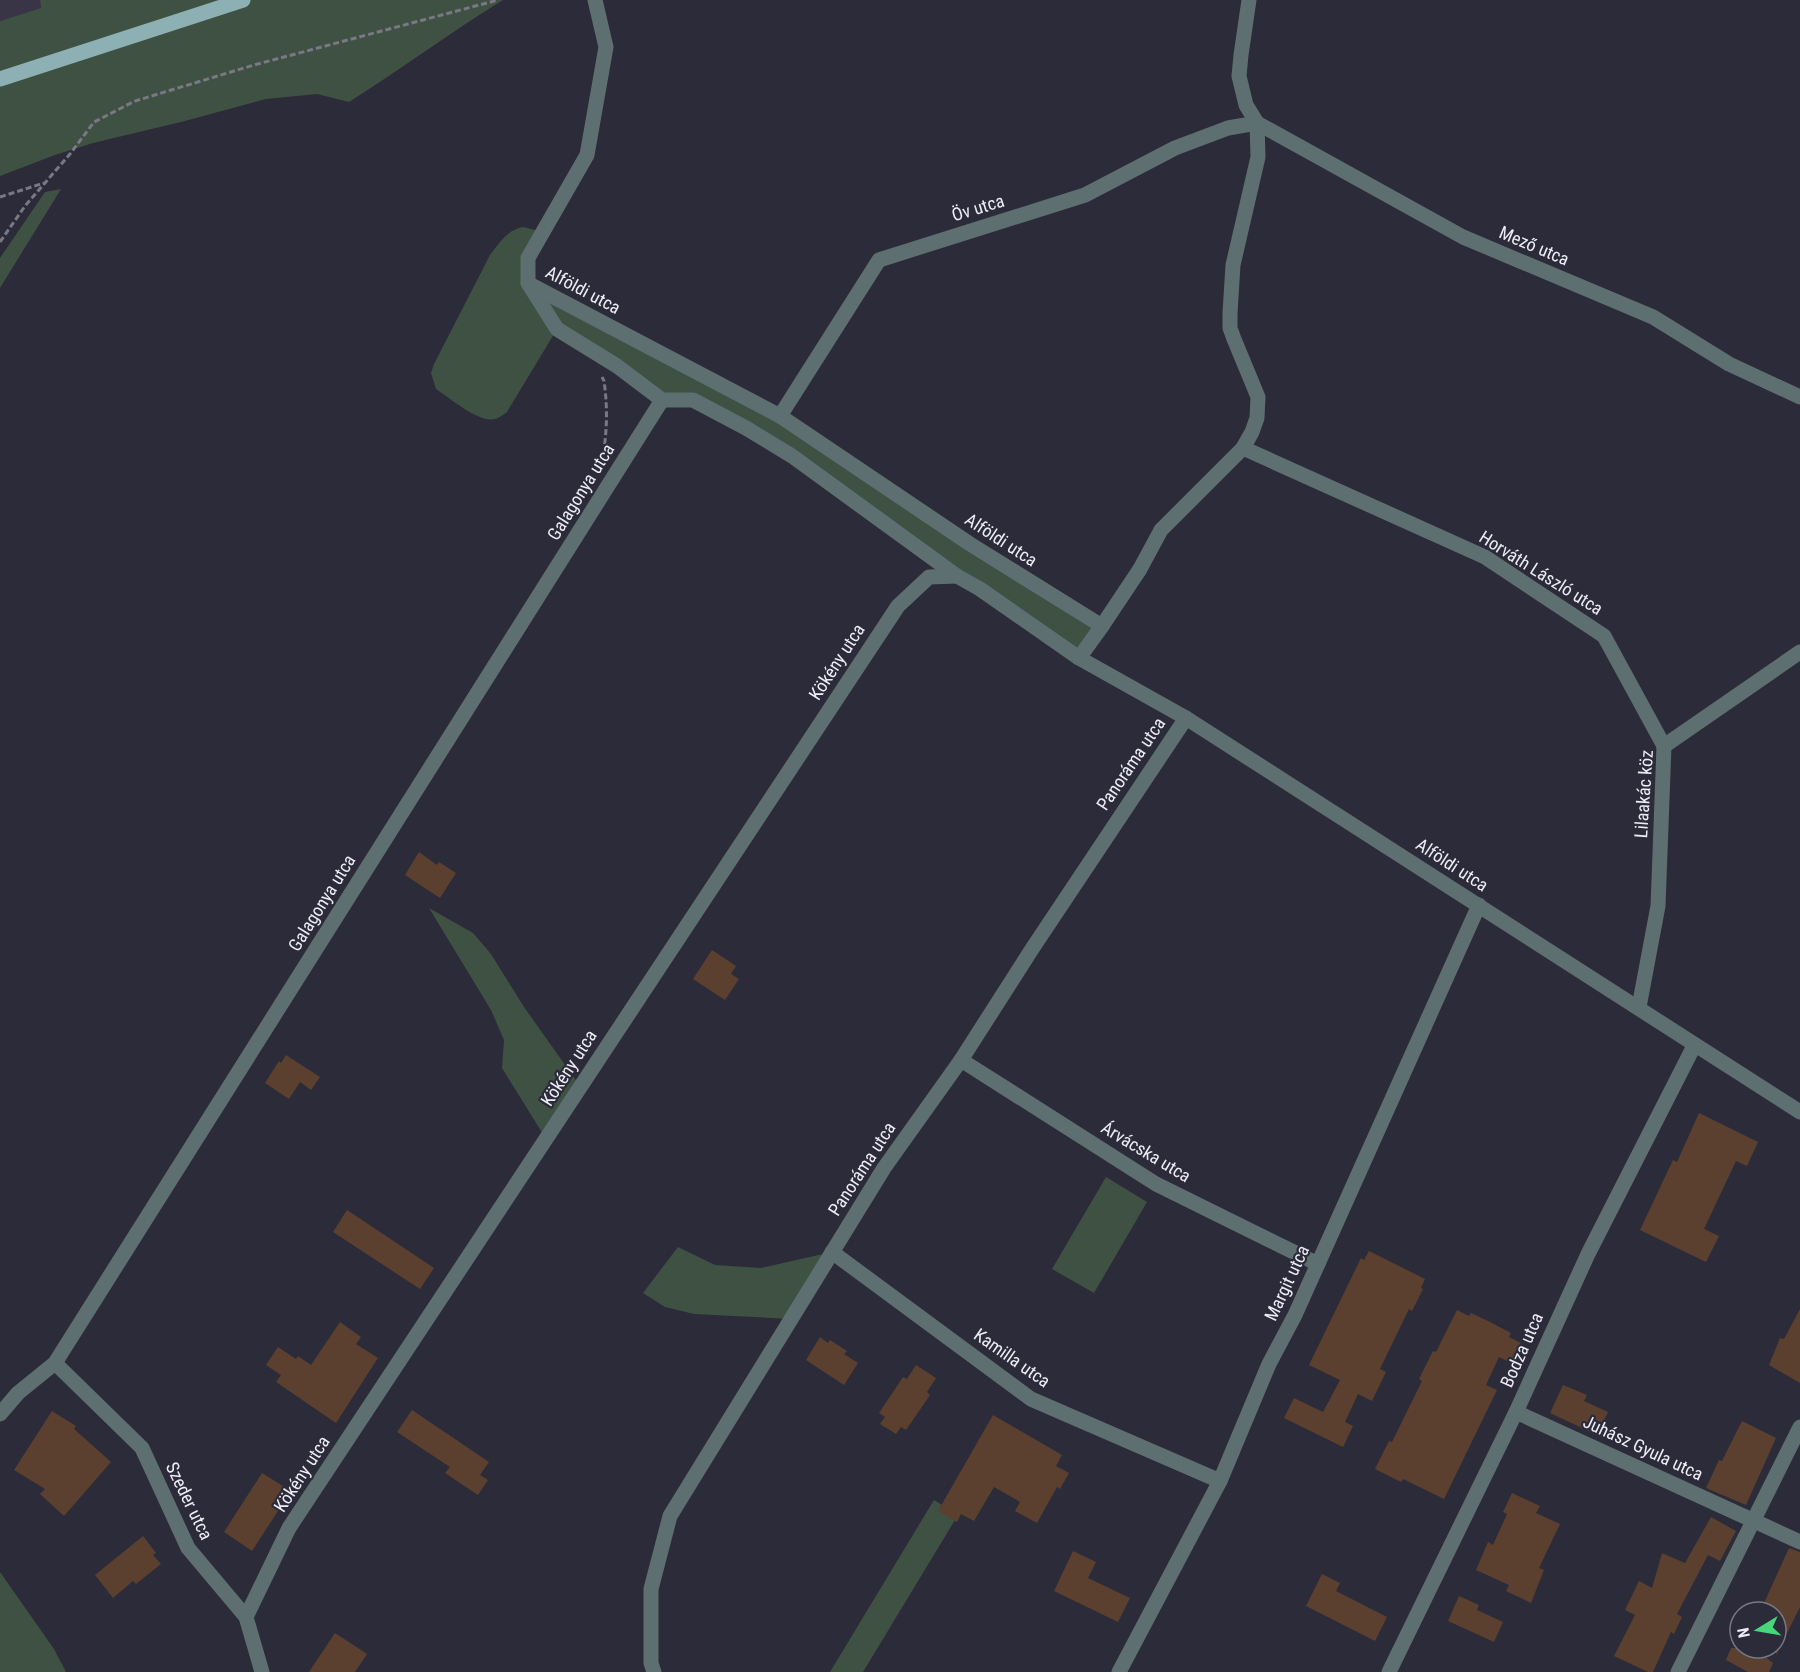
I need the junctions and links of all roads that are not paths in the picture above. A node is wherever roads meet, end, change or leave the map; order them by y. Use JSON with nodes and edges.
{"nodes":[{"id":1,"x":243,"y":0,"type":"edge"},
{"id":2,"x":595,"y":0,"type":"edge"},
{"id":3,"x":1250,"y":0,"type":"edge"},
{"id":4,"x":0,"y":79,"type":"edge"},
{"id":5,"x":1257,"y":123,"type":"junction"},
{"id":6,"x":528,"y":283,"type":"junction"},
{"id":7,"x":1800,"y":397,"type":"edge"},
{"id":8,"x":662,"y":400,"type":"junction"},
{"id":9,"x":780,"y":416,"type":"junction"},
{"id":10,"x":1243,"y":448,"type":"junction"},
{"id":11,"x":957,"y":576,"type":"junction"},
{"id":12,"x":1102,"y":626,"type":"junction"},
{"id":13,"x":1800,"y":652,"type":"edge"},
{"id":14,"x":1079,"y":658,"type":"junction"},
{"id":15,"x":1186,"y":718,"type":"junction"},
{"id":16,"x":1664,"y":746,"type":"junction"},
{"id":17,"x":1479,"y":905,"type":"junction"},
{"id":18,"x":1639,"y":1007,"type":"junction"},
{"id":19,"x":1694,"y":1046,"type":"junction"},
{"id":20,"x":961,"y":1060,"type":"junction"},
{"id":21,"x":1800,"y":1112,"type":"edge"},
{"id":22,"x":832,"y":1252,"type":"junction"},
{"id":23,"x":1318,"y":1264,"type":"junction"},
{"id":24,"x":55,"y":1363,"type":"junction"},
{"id":25,"x":1516,"y":1412,"type":"junction"},
{"id":26,"x":0,"y":1414,"type":"edge"},
{"id":27,"x":1800,"y":1427,"type":"edge"},
{"id":28,"x":1220,"y":1480,"type":"junction"},
{"id":29,"x":1754,"y":1520,"type":"junction"},
{"id":30,"x":1800,"y":1542,"type":"edge"},
{"id":31,"x":246,"y":1617,"type":"junction"},
{"id":32,"x":262,"y":1672,"type":"edge"},
{"id":33,"x":654,"y":1672,"type":"edge"},
{"id":34,"x":1119,"y":1672,"type":"edge"},
{"id":35,"x":1389,"y":1672,"type":"edge"},
{"id":36,"x":1678,"y":1672,"type":"edge"}],
"edges":[{"from":1,"to":4,"type":"main road"},
{"from":2,"to":6,"type":"street"},
{"from":3,"to":5,"type":"street"},
{"from":5,"to":7,"type":"street","name":"Mező utca"},
{"from":5,"to":9,"type":"street","name":"Öv utca"},
{"from":5,"to":10,"type":"street"},
{"from":6,"to":8,"type":"street","name":"Alföldi utca"},
{"from":6,"to":9,"type":"street","name":"Alföldi utca"},
{"from":8,"to":11,"type":"street","name":"Alföldi utca"},
{"from":8,"to":24,"type":"street","name":"Galagonya utca"},
{"from":9,"to":12,"type":"street","name":"Alföldi utca"},
{"from":10,"to":12,"type":"street"},
{"from":10,"to":16,"type":"street","name":"Horváth László utca"},
{"from":11,"to":14,"type":"street","name":"Alföldi utca"},
{"from":11,"to":31,"type":"street","name":"Kökény utca"},
{"from":12,"to":14,"type":"street"},
{"from":13,"to":16,"type":"street","name":"Lilaakác köz"},
{"from":14,"to":15,"type":"street","name":"Alföldi utca"},
{"from":15,"to":17,"type":"street","name":"Alföldi utca"},
{"from":15,"to":20,"type":"street","name":"Panoráma utca"},
{"from":16,"to":18,"type":"street","name":"Lilaakác köz"},
{"from":17,"to":18,"type":"street","name":"Alföldi utca"},
{"from":17,"to":23,"type":"street","name":"Margit utca"},
{"from":18,"to":19,"type":"street","name":"Alföldi utca"},
{"from":19,"to":21,"type":"street","name":"Alföldi utca"},
{"from":19,"to":25,"type":"street","name":"Bodza utca"},
{"from":20,"to":22,"type":"street","name":"Panoráma utca"},
{"from":20,"to":23,"type":"street","name":"Árvácska utca"},
{"from":22,"to":28,"type":"street","name":"Kamilla utca"},
{"from":22,"to":33,"type":"street","name":"Panoráma utca"},
{"from":23,"to":28,"type":"street","name":"Margit utca"},
{"from":24,"to":26,"type":"street","name":"Galagonya utca"},
{"from":24,"to":31,"type":"street","name":"Szeder utca"},
{"from":25,"to":29,"type":"street","name":"Juhász Gyula utca"},
{"from":25,"to":35,"type":"street","name":"Bodza utca"},
{"from":27,"to":29,"type":"street"},
{"from":28,"to":34,"type":"street","name":"Margit utca"},
{"from":29,"to":30,"type":"street","name":"Juhász Gyula utca"},
{"from":29,"to":36,"type":"street"},
{"from":31,"to":32,"type":"street","name":"Szeder utca"}]}
